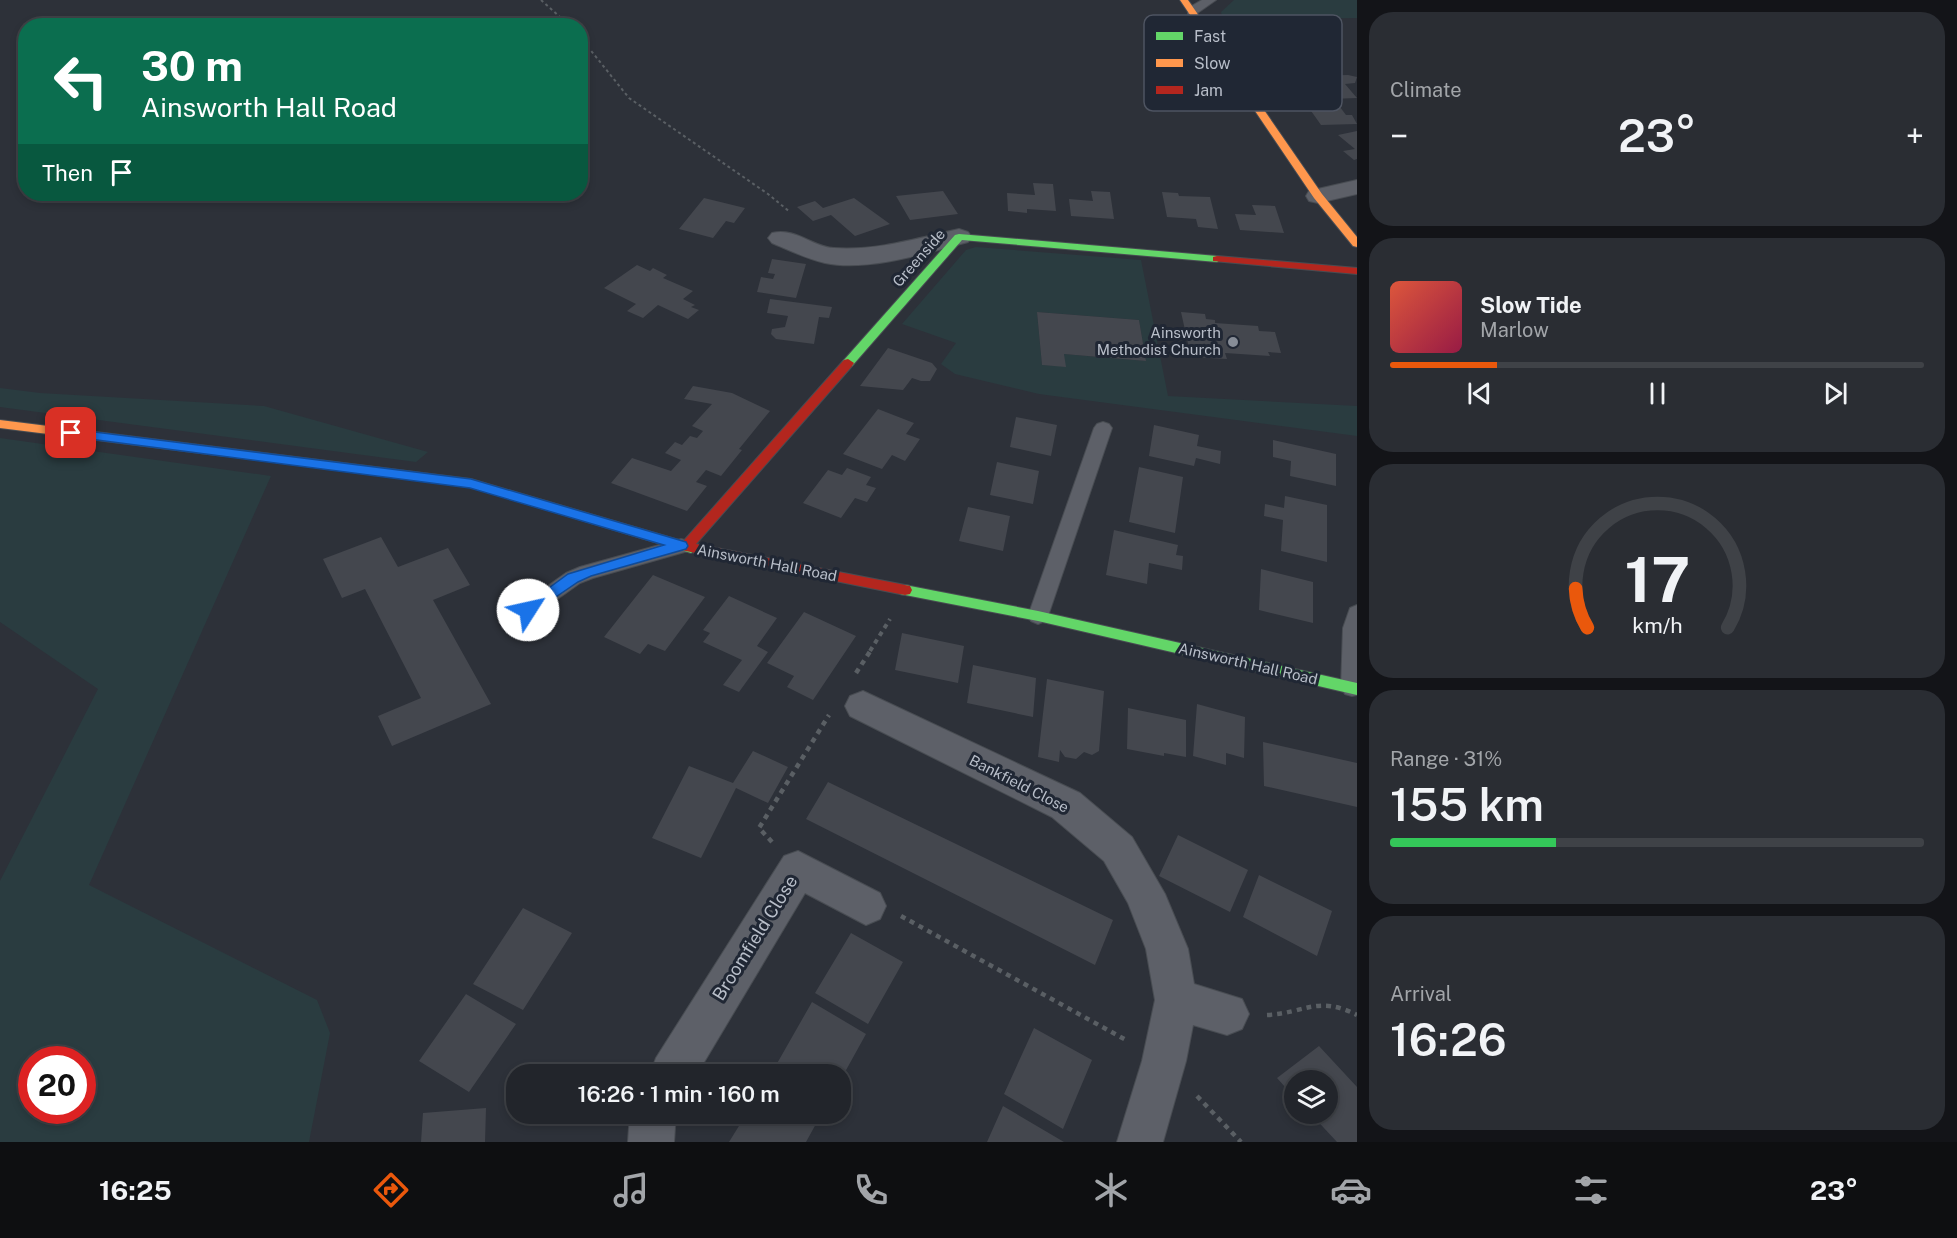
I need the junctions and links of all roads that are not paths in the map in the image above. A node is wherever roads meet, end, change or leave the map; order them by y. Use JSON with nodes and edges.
{"nodes":[{"id":1,"x":1210,"y":0,"type":"edge"},
{"id":2,"x":1188,"y":5,"type":"edge"},
{"id":3,"x":1260,"y":111,"type":"edge"},
{"id":4,"x":1357,"y":187,"type":"edge"},
{"id":5,"x":1318,"y":196,"type":"junction"},
{"id":6,"x":959,"y":237,"type":"junction"},
{"id":7,"x":781,"y":238,"type":"dead end"},
{"id":8,"x":1357,"y":244,"type":"edge"},
{"id":9,"x":1357,"y":271,"type":"edge"},
{"id":10,"x":0,"y":424,"type":"edge"},
{"id":11,"x":1103,"y":428,"type":"dead end"},
{"id":12,"x":684,"y":546,"type":"junction"},
{"id":13,"x":528,"y":610,"type":"dead end"},
{"id":14,"x":1357,"y":613,"type":"edge"},
{"id":15,"x":1038,"y":616,"type":"junction"},
{"id":16,"x":1355,"y":688,"type":"edge"},
{"id":17,"x":851,"y":696,"type":"road end"},
{"id":18,"x":866,"y":906,"type":"road end"},
{"id":19,"x":1176,"y":1000,"type":"junction"},
{"id":20,"x":1227,"y":1014,"type":"road end"},
{"id":21,"x":678,"y":1064,"type":"edge"},
{"id":22,"x":652,"y":1124,"type":"edge"},
{"id":23,"x":651,"y":1142,"type":"edge"},
{"id":24,"x":1140,"y":1142,"type":"edge"}],
"edges":[{"from":1,"to":2,"type":"lane"},
{"from":3,"to":5,"type":"street"},
{"from":4,"to":5,"type":"street"},
{"from":5,"to":8,"type":"street"},
{"from":6,"to":7,"type":"street"},
{"from":6,"to":9,"type":"street","name":"Greenside"},
{"from":6,"to":12,"type":"street","name":"Greenside"},
{"from":10,"to":12,"type":"street","name":"Ainsworth Hall Road"},
{"from":11,"to":15,"type":"lane"},
{"from":12,"to":13,"type":"lane"},
{"from":12,"to":15,"type":"street","name":"Ainsworth Hall Road"},
{"from":14,"to":16,"type":"lane","name":"Ainsworth Hall Road"},
{"from":15,"to":16,"type":"street","name":"Ainsworth Hall Road"},
{"from":17,"to":19,"type":"street","name":"Bankfield Close"},
{"from":18,"to":21,"type":"street","name":"Broomfield Close"},
{"from":19,"to":20,"type":"street"},
{"from":19,"to":24,"type":"street","name":"Bankfield Close"},
{"from":22,"to":23,"type":"street"}]}
